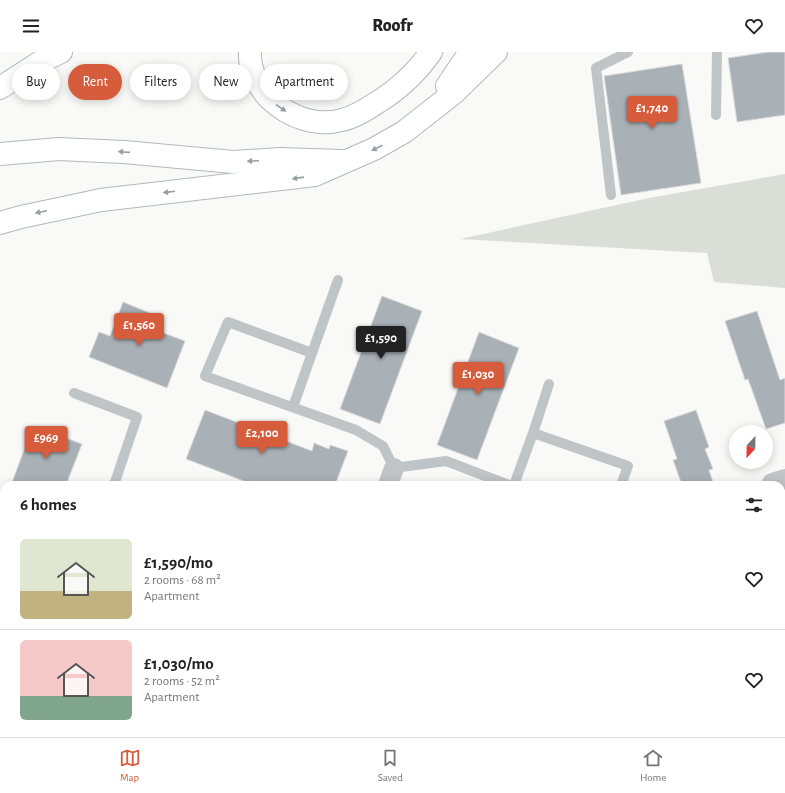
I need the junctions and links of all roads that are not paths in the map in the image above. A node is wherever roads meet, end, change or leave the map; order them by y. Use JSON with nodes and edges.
{"nodes":[{"id":1,"x":61,"y":52,"type":"edge"},
{"id":2,"x":250,"y":52,"type":"edge"},
{"id":3,"x":431,"y":52,"type":"edge"},
{"id":4,"x":470,"y":52,"type":"edge"},
{"id":5,"x":496,"y":52,"type":"edge"},
{"id":6,"x":628,"y":52,"type":"edge"},
{"id":7,"x":717,"y":52,"type":"edge"},
{"id":8,"x":0,"y":88,"type":"edge"},
{"id":9,"x":716,"y":115,"type":"dead end"},
{"id":10,"x":404,"y":132,"type":"junction"},
{"id":11,"x":0,"y":154,"type":"edge"},
{"id":12,"x":348,"y":161,"type":"junction"},
{"id":13,"x":612,"y":195,"type":"dead end"},
{"id":14,"x":0,"y":223,"type":"edge"},
{"id":15,"x":338,"y":280,"type":"dead end"},
{"id":16,"x":312,"y":353,"type":"junction"},
{"id":17,"x":549,"y":384,"type":"dead end"},
{"id":18,"x":74,"y":393,"type":"dead end"},
{"id":19,"x":293,"y":408,"type":"junction"},
{"id":20,"x":533,"y":433,"type":"junction"},
{"id":21,"x":391,"y":476,"type":"edge"},
{"id":22,"x":115,"y":481,"type":"edge"},
{"id":23,"x":498,"y":481,"type":"edge"},
{"id":24,"x":515,"y":481,"type":"edge"},
{"id":25,"x":622,"y":481,"type":"edge"}],
"edges":[{"from":1,"to":8,"type":"main road"},
{"from":2,"to":3,"type":"main road","one_way":true},
{"from":4,"to":10,"type":"main road"},
{"from":5,"to":10,"type":"main road"},
{"from":6,"to":13,"type":"lane"},
{"from":7,"to":9,"type":"lane"},
{"from":10,"to":12,"type":"main road","one_way":true},
{"from":12,"to":11,"type":"main road","one_way":true},
{"from":12,"to":14,"type":"main road","one_way":true},
{"from":15,"to":16,"type":"lane"},
{"from":16,"to":19,"type":"lane"},
{"from":16,"to":19,"type":"lane"},
{"from":17,"to":20,"type":"lane"},
{"from":18,"to":22,"type":"lane"},
{"from":19,"to":21,"type":"lane"},
{"from":20,"to":24,"type":"lane"},
{"from":20,"to":25,"type":"lane"},
{"from":21,"to":23,"type":"lane"}]}
